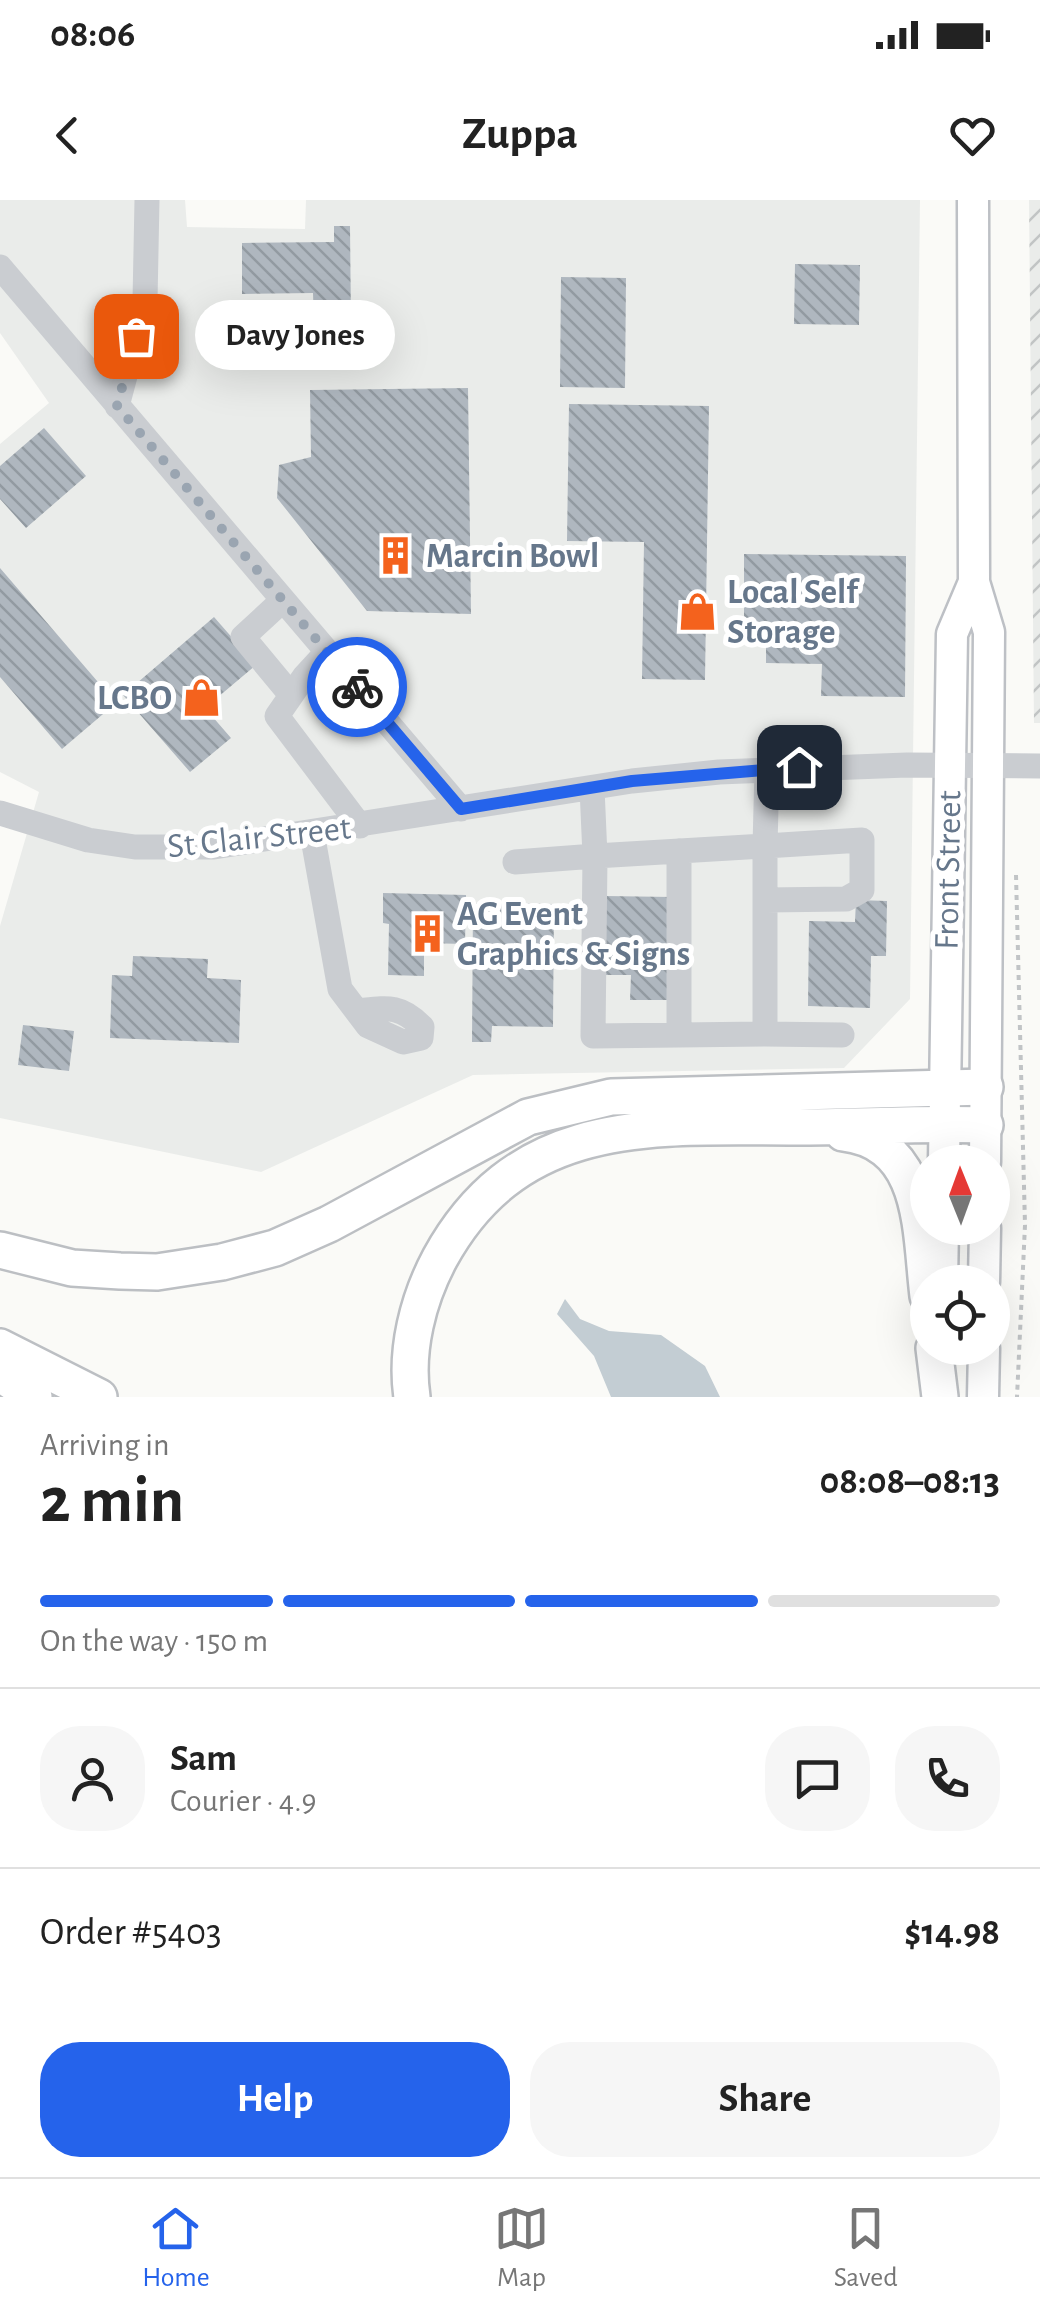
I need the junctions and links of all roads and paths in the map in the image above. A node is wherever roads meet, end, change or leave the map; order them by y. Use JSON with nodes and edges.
{"nodes":[{"id":1,"x":148,"y":200,"type":"edge"},
{"id":2,"x":972,"y":200,"type":"edge"},
{"id":3,"x":0,"y":267,"type":"edge"},
{"id":4,"x":117,"y":406,"type":"junction"},
{"id":5,"x":283,"y":600,"type":"junction"},
{"id":6,"x":327,"y":652,"type":"junction"},
{"id":7,"x":291,"y":694,"type":"junction"},
{"id":8,"x":969,"y":764,"type":"junction"},
{"id":9,"x":1040,"y":766,"type":"edge"},
{"id":10,"x":766,"y":768,"type":"junction"},
{"id":11,"x":592,"y":788,"type":"junction"},
{"id":12,"x":461,"y":809,"type":"junction"},
{"id":13,"x":0,"y":813,"type":"edge"},
{"id":14,"x":360,"y":826,"type":"junction"},
{"id":15,"x":312,"y":833,"type":"junction"},
{"id":16,"x":765,"y":846,"type":"junction"},
{"id":17,"x":680,"y":852,"type":"junction"},
{"id":18,"x":595,"y":856,"type":"junction"},
{"id":19,"x":1015,"y":858,"type":"dead end"},
{"id":20,"x":515,"y":862,"type":"dead end"},
{"id":21,"x":766,"y":900,"type":"junction"},
{"id":22,"x":356,"y":1011,"type":"dead end"},
{"id":23,"x":766,"y":1034,"type":"junction"},
{"id":24,"x":679,"y":1035,"type":"junction"},
{"id":25,"x":842,"y":1035,"type":"dead end"},
{"id":26,"x":944,"y":1087,"type":"junction"},
{"id":27,"x":985,"y":1087,"type":"junction"},
{"id":28,"x":945,"y":1124,"type":"junction"},
{"id":29,"x":985,"y":1125,"type":"junction"},
{"id":30,"x":798,"y":1127,"type":"junction"},
{"id":31,"x":944,"y":1145,"type":"edge"},
{"id":32,"x":985,"y":1145,"type":"edge"},
{"id":33,"x":0,"y":1250,"type":"edge"},
{"id":34,"x":924,"y":1265,"type":"edge"},
{"id":35,"x":0,"y":1349,"type":"edge"},
{"id":36,"x":938,"y":1365,"type":"edge"},
{"id":37,"x":984,"y":1365,"type":"edge"},
{"id":38,"x":0,"y":1373,"type":"edge"},
{"id":39,"x":34,"y":1397,"type":"edge"},
{"id":40,"x":66,"y":1397,"type":"edge"},
{"id":41,"x":98,"y":1397,"type":"edge"},
{"id":42,"x":412,"y":1397,"type":"edge"},
{"id":43,"x":940,"y":1397,"type":"edge"},
{"id":44,"x":984,"y":1397,"type":"edge"},
{"id":45,"x":1017,"y":1397,"type":"edge"}],
"edges":[{"from":1,"to":4,"type":"street"},
{"from":2,"to":8,"type":"main road","name":"Front Street"},
{"from":3,"to":4,"type":"street"},
{"from":4,"to":5,"type":"street"},
{"from":5,"to":6,"type":"street"},
{"from":5,"to":7,"type":"street"},
{"from":6,"to":7,"type":"street"},
{"from":6,"to":12,"type":"street"},
{"from":7,"to":14,"type":"street"},
{"from":8,"to":9,"type":"street","name":"St Clair Street"},
{"from":8,"to":10,"type":"street","name":"St Clair Street"},
{"from":8,"to":26,"type":"main road","name":"Front Street"},
{"from":8,"to":27,"type":"main road","name":"Front Street"},
{"from":10,"to":11,"type":"street","name":"St Clair Street"},
{"from":10,"to":16,"type":"street"},
{"from":11,"to":12,"type":"street","name":"St Clair Street"},
{"from":11,"to":18,"type":"street"},
{"from":12,"to":14,"type":"street","name":"St Clair Street"},
{"from":13,"to":15,"type":"street","name":"St Clair Street"},
{"from":14,"to":15,"type":"street","name":"St Clair Street"},
{"from":15,"to":22,"type":"street"},
{"from":16,"to":17,"type":"street"},
{"from":16,"to":21,"type":"street"},
{"from":16,"to":21,"type":"street"},
{"from":17,"to":18,"type":"street"},
{"from":17,"to":24,"type":"street"},
{"from":18,"to":20,"type":"street"},
{"from":18,"to":24,"type":"street"},
{"from":19,"to":45,"type":"path"},
{"from":21,"to":23,"type":"street"},
{"from":23,"to":24,"type":"street"},
{"from":23,"to":25,"type":"street"},
{"from":26,"to":27,"type":"highway"},
{"from":26,"to":28,"type":"main road","name":"Front Street"},
{"from":26,"to":33,"type":"highway"},
{"from":27,"to":29,"type":"main road","name":"Front Street"},
{"from":28,"to":29,"type":"highway"},
{"from":28,"to":30,"type":"highway"},
{"from":28,"to":31,"type":"main road","name":"Front Street"},
{"from":29,"to":32,"type":"main road","name":"Front Street"},
{"from":30,"to":34,"type":"highway"},
{"from":30,"to":42,"type":"highway"},
{"from":35,"to":40,"type":"highway"},
{"from":35,"to":41,"type":"highway"},
{"from":36,"to":43,"type":"highway"},
{"from":37,"to":44,"type":"main road"},
{"from":38,"to":39,"type":"highway"}]}
